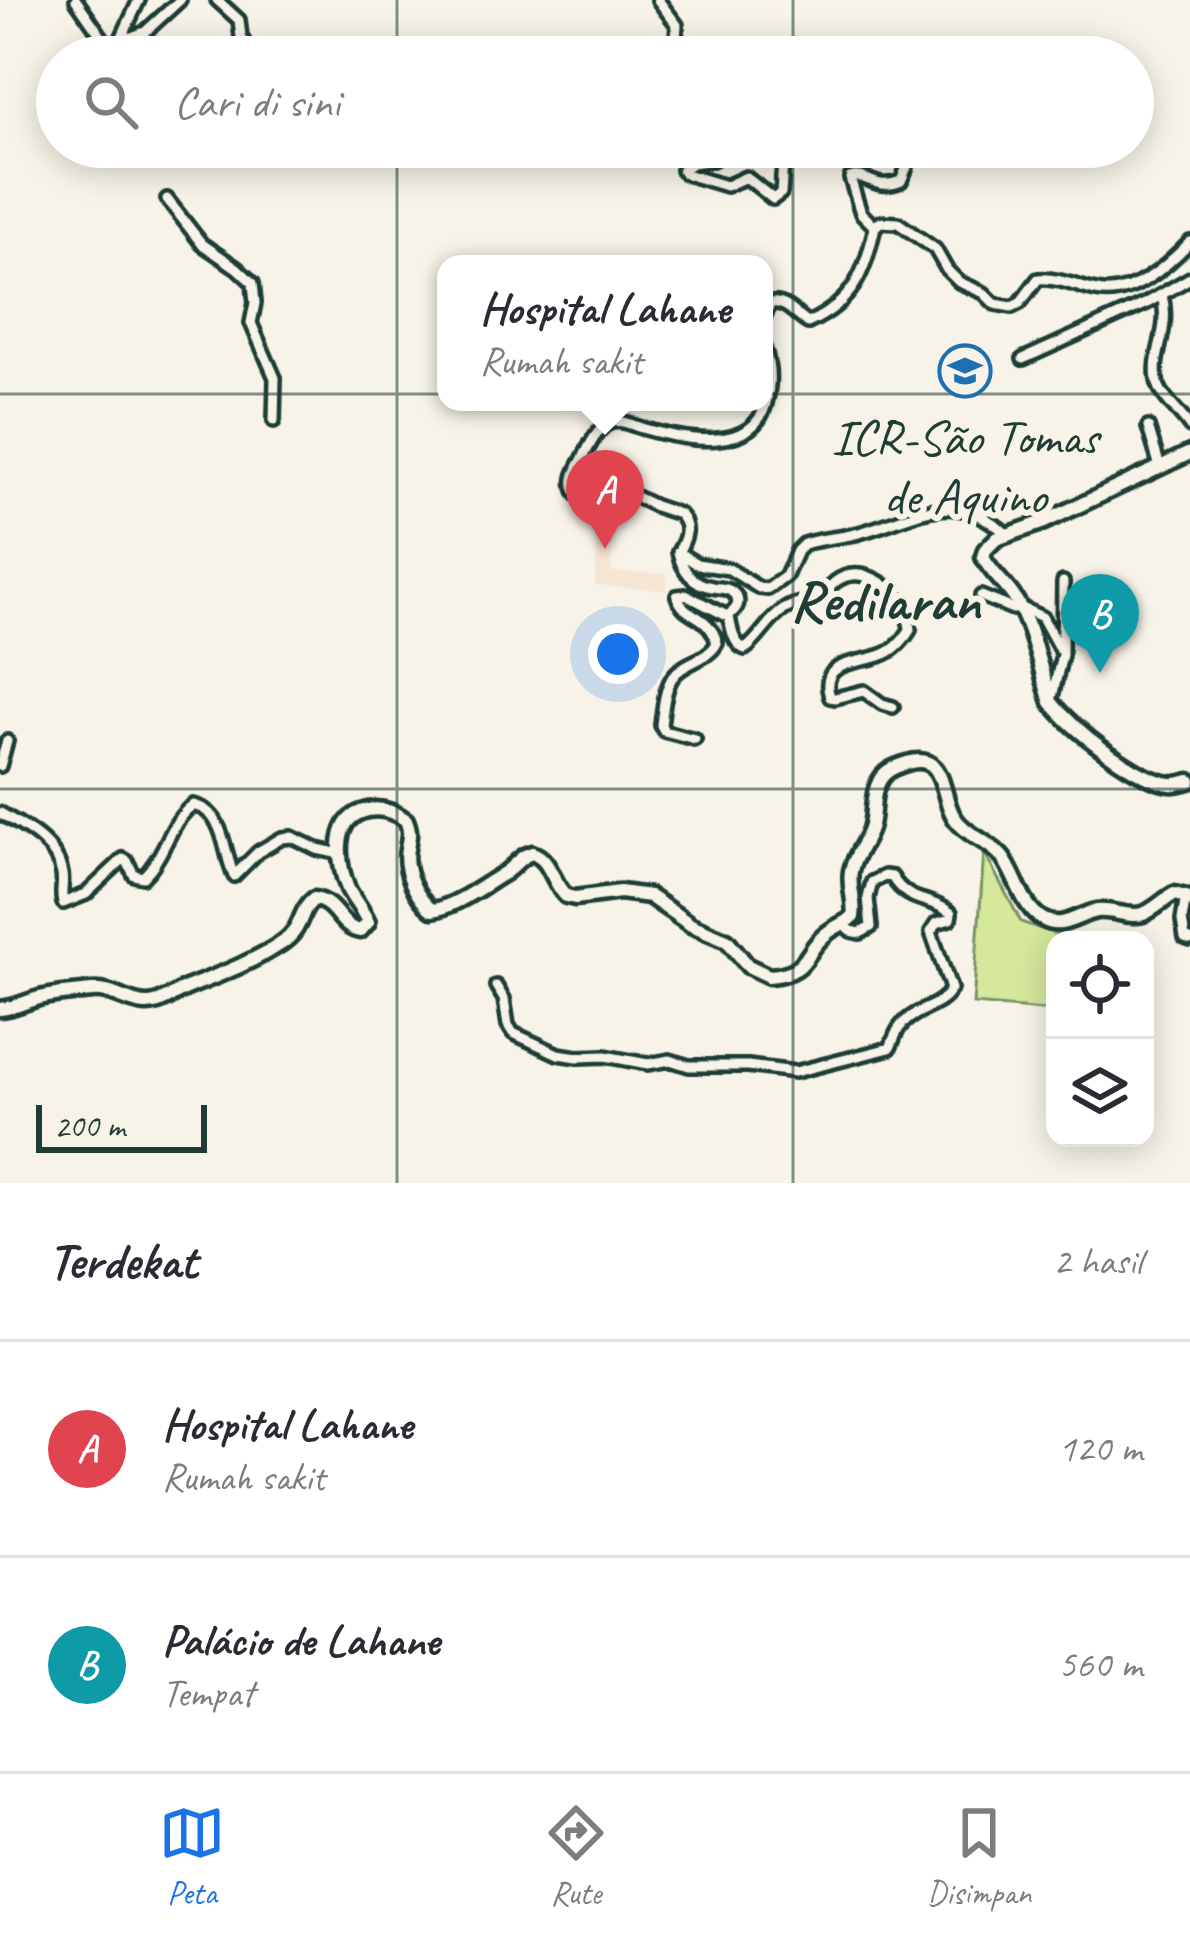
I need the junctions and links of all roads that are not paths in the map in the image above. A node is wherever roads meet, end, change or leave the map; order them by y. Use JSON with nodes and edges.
{"nodes":[{"id":1,"x":76,"y":0,"type":"edge"},
{"id":2,"x":139,"y":0,"type":"edge"},
{"id":3,"x":180,"y":0,"type":"edge"},
{"id":4,"x":217,"y":0,"type":"edge"},
{"id":5,"x":658,"y":0,"type":"edge"},
{"id":6,"x":101,"y":36,"type":"edge"},
{"id":7,"x":122,"y":36,"type":"edge"},
{"id":8,"x":134,"y":36,"type":"edge"},
{"id":9,"x":241,"y":36,"type":"edge"},
{"id":10,"x":676,"y":36,"type":"edge"},
{"id":11,"x":685,"y":168,"type":"edge"},
{"id":12,"x":782,"y":168,"type":"edge"},
{"id":13,"x":907,"y":168,"type":"edge"},
{"id":14,"x":167,"y":199,"type":"dead end"},
{"id":15,"x":875,"y":226,"type":"junction"},
{"id":16,"x":1190,"y":242,"type":"edge"},
{"id":17,"x":1190,"y":278,"type":"edge"},
{"id":18,"x":773,"y":303,"type":"edge"},
{"id":19,"x":1164,"y":303,"type":"junction"},
{"id":20,"x":1023,"y":359,"type":"dead end"},
{"id":21,"x":764,"y":411,"type":"edge"},
{"id":22,"x":274,"y":421,"type":"dead end"},
{"id":23,"x":1148,"y":427,"type":"dead end"},
{"id":24,"x":1190,"y":427,"type":"edge"},
{"id":25,"x":1190,"y":453,"type":"edge"},
{"id":26,"x":1160,"y":466,"type":"junction"},
{"id":27,"x":1008,"y":535,"type":"junction"},
{"id":28,"x":678,"y":552,"type":"junction"},
{"id":29,"x":1063,"y":581,"type":"dead end"},
{"id":30,"x":981,"y":596,"type":"dead end"},
{"id":31,"x":1020,"y":607,"type":"junction"},
{"id":32,"x":729,"y":616,"type":"junction"},
{"id":33,"x":1062,"y":655,"type":"junction"},
{"id":34,"x":1051,"y":702,"type":"junction"},
{"id":35,"x":893,"y":707,"type":"dead end"},
{"id":36,"x":695,"y":740,"type":"dead end"},
{"id":37,"x":7,"y":741,"type":"dead end"},
{"id":38,"x":0,"y":766,"type":"edge"},
{"id":39,"x":1183,"y":783,"type":"edge"},
{"id":40,"x":0,"y":812,"type":"edge"},
{"id":41,"x":340,"y":854,"type":"junction"},
{"id":42,"x":1188,"y":897,"type":"edge"},
{"id":43,"x":844,"y":924,"type":"junction"},
{"id":44,"x":1190,"y":940,"type":"edge"},
{"id":45,"x":496,"y":986,"type":"dead end"},
{"id":46,"x":0,"y":1009,"type":"edge"}],
"edges":[{"from":1,"to":6,"type":"street"},
{"from":2,"to":7,"type":"street"},
{"from":3,"to":8,"type":"street"},
{"from":4,"to":9,"type":"street"},
{"from":5,"to":10,"type":"street"},
{"from":11,"to":12,"type":"street"},
{"from":13,"to":15,"type":"street"},
{"from":14,"to":22,"type":"street"},
{"from":15,"to":16,"type":"street"},
{"from":15,"to":18,"type":"street"},
{"from":17,"to":19,"type":"street"},
{"from":19,"to":20,"type":"street"},
{"from":19,"to":24,"type":"street"},
{"from":21,"to":28,"type":"street"},
{"from":23,"to":26,"type":"street"},
{"from":25,"to":26,"type":"main road"},
{"from":26,"to":27,"type":"main road"},
{"from":27,"to":28,"type":"street"},
{"from":27,"to":31,"type":"main road"},
{"from":28,"to":32,"type":"street"},
{"from":29,"to":33,"type":"street"},
{"from":30,"to":31,"type":"street"},
{"from":31,"to":33,"type":"street"},
{"from":31,"to":34,"type":"main road"},
{"from":32,"to":35,"type":"street"},
{"from":32,"to":36,"type":"street"},
{"from":33,"to":34,"type":"street"},
{"from":34,"to":39,"type":"main road"},
{"from":37,"to":38,"type":"street"},
{"from":40,"to":41,"type":"street"},
{"from":41,"to":43,"type":"main road"},
{"from":41,"to":46,"type":"main road"},
{"from":42,"to":43,"type":"main road"},
{"from":42,"to":44,"type":"street"},
{"from":43,"to":45,"type":"street"}]}
